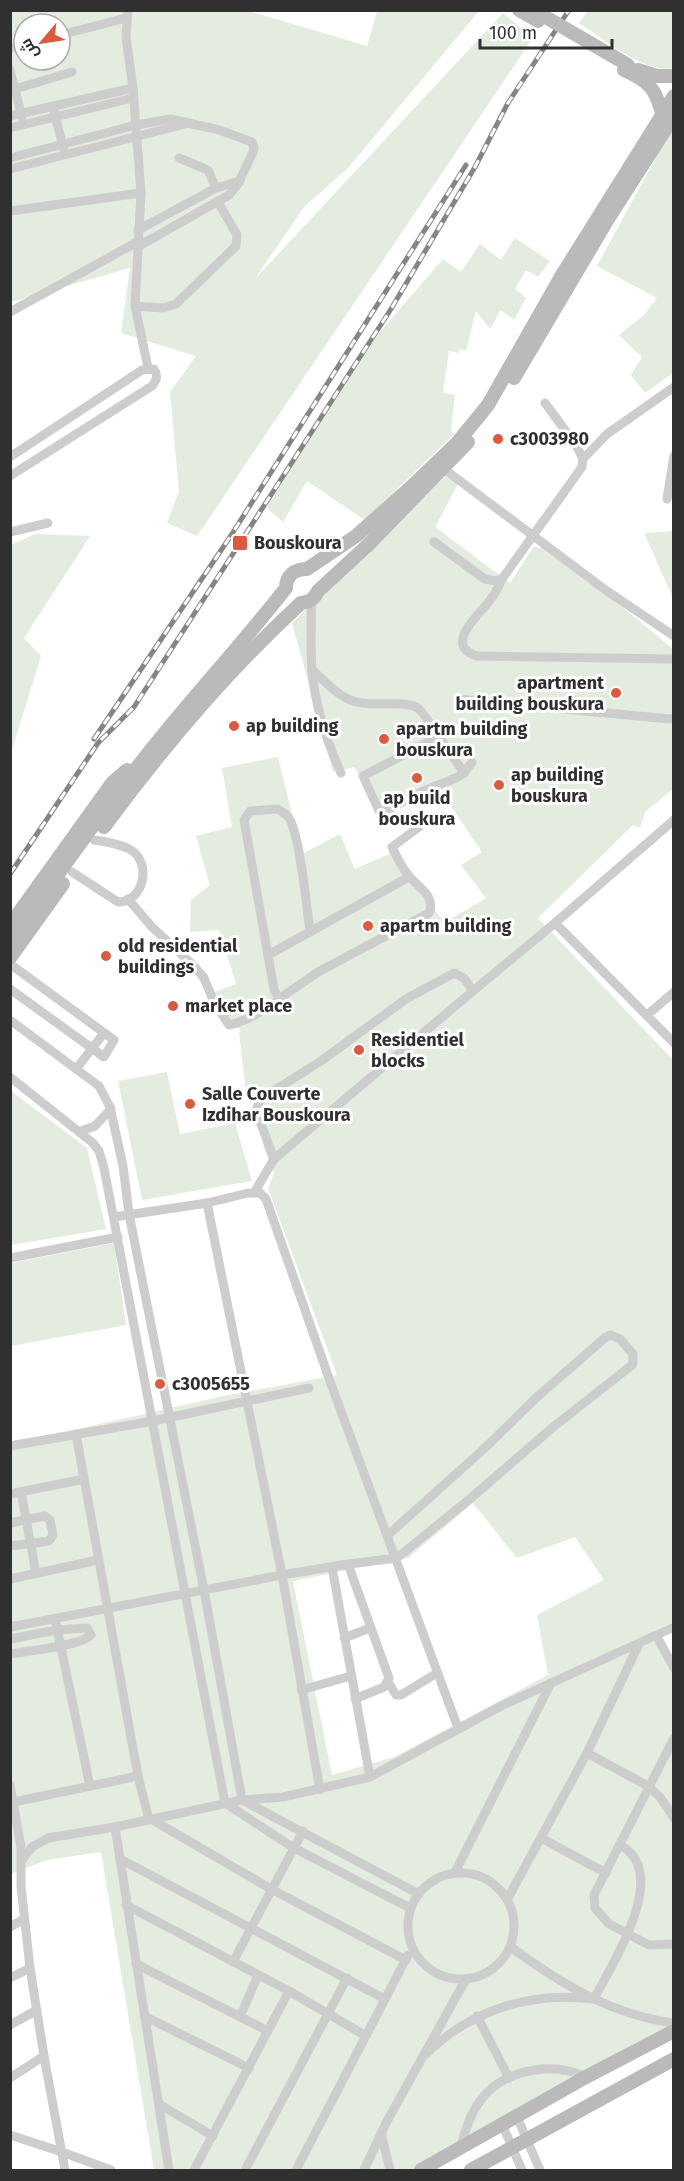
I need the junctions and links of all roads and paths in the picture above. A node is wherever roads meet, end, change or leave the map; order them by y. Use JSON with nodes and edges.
{"nodes":[{"id":1,"x":519,"y":10,"type":"edge"},
{"id":2,"x":127,"y":14,"type":"edge"},
{"id":3,"x":538,"y":16,"type":"edge"},
{"id":4,"x":72,"y":31,"type":"edge"},
{"id":5,"x":626,"y":67,"type":"junction"},
{"id":6,"x":10,"y":70,"type":"edge"},
{"id":7,"x":72,"y":72,"type":"dead end"},
{"id":8,"x":674,"y":76,"type":"edge"},
{"id":9,"x":133,"y":88,"type":"junction"},
{"id":10,"x":15,"y":89,"type":"junction"},
{"id":11,"x":674,"y":96,"type":"edge"},
{"id":12,"x":133,"y":98,"type":"junction"},
{"id":13,"x":53,"y":106,"type":"junction"},
{"id":14,"x":21,"y":113,"type":"junction"},
{"id":15,"x":668,"y":114,"type":"edge"},
{"id":16,"x":10,"y":116,"type":"edge"},
{"id":17,"x":56,"y":117,"type":"junction"},
{"id":18,"x":189,"y":123,"type":"junction"},
{"id":19,"x":24,"y":125,"type":"junction"},
{"id":20,"x":136,"y":125,"type":"junction"},
{"id":21,"x":10,"y":128,"type":"edge"},
{"id":22,"x":136,"y":136,"type":"junction"},
{"id":23,"x":64,"y":150,"type":"junction"},
{"id":24,"x":10,"y":158,"type":"edge"},
{"id":25,"x":179,"y":158,"type":"dead end"},
{"id":26,"x":10,"y":169,"type":"edge"},
{"id":27,"x":240,"y":181,"type":"junction"},
{"id":28,"x":216,"y":188,"type":"junction"},
{"id":29,"x":141,"y":193,"type":"junction"},
{"id":30,"x":218,"y":202,"type":"junction"},
{"id":31,"x":10,"y":211,"type":"edge"},
{"id":32,"x":138,"y":230,"type":"junction"},
{"id":33,"x":139,"y":244,"type":"junction"},
{"id":34,"x":135,"y":306,"type":"junction"},
{"id":35,"x":10,"y":312,"type":"edge"},
{"id":36,"x":148,"y":368,"type":"junction"},
{"id":37,"x":674,"y":387,"type":"edge"},
{"id":38,"x":545,"y":403,"type":"dead end"},
{"id":39,"x":41,"y":436,"type":"junction"},
{"id":40,"x":50,"y":450,"type":"junction"},
{"id":41,"x":674,"y":456,"type":"edge"},
{"id":42,"x":10,"y":457,"type":"edge"},
{"id":43,"x":584,"y":459,"type":"junction"},
{"id":44,"x":444,"y":469,"type":"junction"},
{"id":45,"x":10,"y":476,"type":"edge"},
{"id":46,"x":667,"y":499,"type":"dead end"},
{"id":47,"x":48,"y":524,"type":"dead end"},
{"id":48,"x":10,"y":532,"type":"edge"},
{"id":49,"x":532,"y":534,"type":"junction"},
{"id":50,"x":434,"y":542,"type":"dead end"},
{"id":51,"x":307,"y":569,"type":"junction"},
{"id":52,"x":502,"y":579,"type":"junction"},
{"id":53,"x":286,"y":588,"type":"junction"},
{"id":54,"x":310,"y":598,"type":"junction"},
{"id":55,"x":674,"y":636,"type":"edge"},
{"id":56,"x":674,"y":659,"type":"edge"},
{"id":57,"x":312,"y":670,"type":"junction"},
{"id":58,"x":459,"y":699,"type":"dead end"},
{"id":59,"x":674,"y":718,"type":"edge"},
{"id":60,"x":438,"y":737,"type":"junction"},
{"id":61,"x":145,"y":757,"type":"junction"},
{"id":62,"x":472,"y":762,"type":"dead end"},
{"id":63,"x":341,"y":773,"type":"dead end"},
{"id":64,"x":464,"y":773,"type":"junction"},
{"id":65,"x":674,"y":820,"type":"edge"},
{"id":66,"x":419,"y":827,"type":"dead end"},
{"id":67,"x":94,"y":840,"type":"junction"},
{"id":68,"x":72,"y":872,"type":"junction"},
{"id":69,"x":409,"y":877,"type":"junction"},
{"id":70,"x":128,"y":899,"type":"junction"},
{"id":71,"x":555,"y":923,"type":"junction"},
{"id":72,"x":10,"y":925,"type":"edge"},
{"id":73,"x":310,"y":932,"type":"junction"},
{"id":74,"x":10,"y":940,"type":"edge"},
{"id":75,"x":268,"y":955,"type":"junction"},
{"id":76,"x":10,"y":958,"type":"edge"},
{"id":77,"x":10,"y":964,"type":"edge"},
{"id":78,"x":10,"y":988,"type":"edge"},
{"id":79,"x":473,"y":992,"type":"junction"},
{"id":80,"x":674,"y":992,"type":"edge"},
{"id":81,"x":279,"y":999,"type":"junction"},
{"id":82,"x":647,"y":1015,"type":"junction"},
{"id":83,"x":10,"y":1020,"type":"edge"},
{"id":84,"x":104,"y":1033,"type":"junction"},
{"id":85,"x":674,"y":1043,"type":"edge"},
{"id":86,"x":91,"y":1048,"type":"junction"},
{"id":87,"x":76,"y":1069,"type":"junction"},
{"id":88,"x":10,"y":1077,"type":"edge"},
{"id":89,"x":111,"y":1109,"type":"junction"},
{"id":90,"x":81,"y":1131,"type":"junction"},
{"id":91,"x":274,"y":1159,"type":"junction"},
{"id":92,"x":254,"y":1193,"type":"junction"},
{"id":93,"x":207,"y":1203,"type":"junction"},
{"id":94,"x":129,"y":1214,"type":"junction"},
{"id":95,"x":114,"y":1217,"type":"junction"},
{"id":96,"x":118,"y":1237,"type":"junction"},
{"id":97,"x":10,"y":1258,"type":"edge"},
{"id":98,"x":309,"y":1388,"type":"dead end"},
{"id":99,"x":246,"y":1401,"type":"junction"},
{"id":100,"x":171,"y":1416,"type":"junction"},
{"id":101,"x":153,"y":1421,"type":"junction"},
{"id":102,"x":76,"y":1434,"type":"junction"},
{"id":103,"x":10,"y":1446,"type":"edge"},
{"id":104,"x":84,"y":1479,"type":"junction"},
{"id":105,"x":21,"y":1492,"type":"junction"},
{"id":106,"x":10,"y":1494,"type":"edge"},
{"id":107,"x":26,"y":1519,"type":"junction"},
{"id":108,"x":10,"y":1523,"type":"edge"},
{"id":109,"x":388,"y":1535,"type":"junction"},
{"id":110,"x":31,"y":1544,"type":"junction"},
{"id":111,"x":10,"y":1546,"type":"edge"},
{"id":112,"x":397,"y":1558,"type":"junction"},
{"id":113,"x":98,"y":1560,"type":"junction"},
{"id":114,"x":348,"y":1564,"type":"junction"},
{"id":115,"x":332,"y":1567,"type":"junction"},
{"id":116,"x":36,"y":1573,"type":"junction"},
{"id":117,"x":282,"y":1575,"type":"junction"},
{"id":118,"x":10,"y":1579,"type":"edge"},
{"id":119,"x":204,"y":1590,"type":"junction"},
{"id":120,"x":186,"y":1594,"type":"junction"},
{"id":121,"x":107,"y":1609,"type":"junction"},
{"id":122,"x":55,"y":1619,"type":"junction"},
{"id":123,"x":10,"y":1627,"type":"edge"},
{"id":124,"x":674,"y":1627,"type":"edge"},
{"id":125,"x":370,"y":1628,"type":"junction"},
{"id":126,"x":57,"y":1630,"type":"junction"},
{"id":127,"x":656,"y":1635,"type":"junction"},
{"id":128,"x":344,"y":1638,"type":"junction"},
{"id":129,"x":10,"y":1639,"type":"edge"},
{"id":130,"x":639,"y":1644,"type":"junction"},
{"id":131,"x":60,"y":1646,"type":"junction"},
{"id":132,"x":10,"y":1654,"type":"edge"},
{"id":133,"x":674,"y":1668,"type":"edge"},
{"id":134,"x":437,"y":1673,"type":"junction"},
{"id":135,"x":351,"y":1676,"type":"junction"},
{"id":136,"x":388,"y":1683,"type":"junction"},
{"id":137,"x":551,"y":1683,"type":"junction"},
{"id":138,"x":302,"y":1690,"type":"junction"},
{"id":139,"x":355,"y":1700,"type":"junction"},
{"id":140,"x":458,"y":1728,"type":"junction"},
{"id":141,"x":674,"y":1738,"type":"edge"},
{"id":142,"x":587,"y":1753,"type":"junction"},
{"id":143,"x":138,"y":1776,"type":"junction"},
{"id":144,"x":370,"y":1778,"type":"junction"},
{"id":145,"x":10,"y":1785,"type":"edge"},
{"id":146,"x":90,"y":1786,"type":"junction"},
{"id":147,"x":648,"y":1786,"type":"junction"},
{"id":148,"x":320,"y":1790,"type":"junction"},
{"id":149,"x":242,"y":1800,"type":"junction"},
{"id":150,"x":14,"y":1802,"type":"junction"},
{"id":151,"x":225,"y":1803,"type":"junction"},
{"id":152,"x":674,"y":1818,"type":"edge"},
{"id":153,"x":150,"y":1820,"type":"junction"},
{"id":154,"x":115,"y":1827,"type":"junction"},
{"id":155,"x":303,"y":1831,"type":"junction"},
{"id":156,"x":541,"y":1838,"type":"junction"},
{"id":157,"x":620,"y":1845,"type":"junction"},
{"id":158,"x":294,"y":1848,"type":"junction"},
{"id":159,"x":120,"y":1859,"type":"junction"},
{"id":160,"x":22,"y":1860,"type":"junction"},
{"id":161,"x":454,"y":1872,"type":"junction"},
{"id":162,"x":606,"y":1873,"type":"junction"},
{"id":163,"x":20,"y":1874,"type":"junction"},
{"id":164,"x":10,"y":1879,"type":"edge"},
{"id":165,"x":271,"y":1889,"type":"junction"},
{"id":166,"x":417,"y":1893,"type":"junction"},
{"id":167,"x":508,"y":1898,"type":"junction"},
{"id":168,"x":126,"y":1905,"type":"junction"},
{"id":169,"x":410,"y":1908,"type":"junction"},
{"id":170,"x":24,"y":1919,"type":"junction"},
{"id":171,"x":10,"y":1927,"type":"edge"},
{"id":172,"x":252,"y":1927,"type":"junction"},
{"id":173,"x":628,"y":1935,"type":"junction"},
{"id":174,"x":674,"y":1944,"type":"edge"},
{"id":175,"x":511,"y":1947,"type":"junction"},
{"id":176,"x":412,"y":1948,"type":"junction"},
{"id":177,"x":406,"y":1960,"type":"junction"},
{"id":178,"x":233,"y":1962,"type":"junction"},
{"id":179,"x":136,"y":1964,"type":"junction"},
{"id":180,"x":30,"y":1968,"type":"junction"},
{"id":181,"x":258,"y":1975,"type":"junction"},
{"id":182,"x":10,"y":1978,"type":"edge"},
{"id":183,"x":347,"y":1978,"type":"junction"},
{"id":184,"x":466,"y":1980,"type":"junction"},
{"id":185,"x":289,"y":1991,"type":"junction"},
{"id":186,"x":594,"y":1999,"type":"junction"},
{"id":187,"x":385,"y":2000,"type":"junction"},
{"id":188,"x":37,"y":2010,"type":"junction"},
{"id":189,"x":328,"y":2014,"type":"junction"},
{"id":190,"x":144,"y":2016,"type":"junction"},
{"id":191,"x":477,"y":2016,"type":"junction"},
{"id":192,"x":240,"y":2017,"type":"junction"},
{"id":193,"x":674,"y":2023,"type":"edge"},
{"id":194,"x":10,"y":2025,"type":"edge"},
{"id":195,"x":268,"y":2031,"type":"junction"},
{"id":196,"x":674,"y":2031,"type":"edge"},
{"id":197,"x":366,"y":2036,"type":"junction"},
{"id":198,"x":424,"y":2055,"type":"junction"},
{"id":199,"x":44,"y":2056,"type":"junction"},
{"id":200,"x":674,"y":2059,"type":"edge"},
{"id":201,"x":249,"y":2068,"type":"junction"},
{"id":202,"x":586,"y":2077,"type":"junction"},
{"id":203,"x":10,"y":2078,"type":"edge"},
{"id":204,"x":509,"y":2078,"type":"junction"},
{"id":205,"x":159,"y":2104,"type":"junction"},
{"id":206,"x":517,"y":2117,"type":"junction"},
{"id":207,"x":502,"y":2124,"type":"junction"},
{"id":208,"x":381,"y":2133,"type":"junction"},
{"id":209,"x":10,"y":2135,"type":"edge"},
{"id":210,"x":213,"y":2136,"type":"junction"},
{"id":211,"x":527,"y":2139,"type":"junction"},
{"id":212,"x":512,"y":2146,"type":"junction"},
{"id":213,"x":460,"y":2149,"type":"junction"},
{"id":214,"x":62,"y":2152,"type":"junction"},
{"id":215,"x":65,"y":2170,"type":"edge"},
{"id":216,"x":111,"y":2170,"type":"edge"},
{"id":217,"x":169,"y":2170,"type":"edge"},
{"id":218,"x":194,"y":2170,"type":"edge"},
{"id":219,"x":245,"y":2170,"type":"edge"},
{"id":220,"x":296,"y":2170,"type":"edge"},
{"id":221,"x":364,"y":2170,"type":"edge"},
{"id":222,"x":390,"y":2170,"type":"edge"},
{"id":223,"x":421,"y":2170,"type":"edge"},
{"id":224,"x":471,"y":2170,"type":"edge"},
{"id":225,"x":522,"y":2170,"type":"edge"},
{"id":226,"x":540,"y":2170,"type":"edge"}],
"edges":[{"from":1,"to":3,"type":"street"},
{"from":2,"to":4,"type":"street"},
{"from":2,"to":9,"type":"street"},
{"from":3,"to":5,"type":"street"},
{"from":5,"to":8,"type":"street"},
{"from":5,"to":15,"type":"street"},
{"from":6,"to":10,"type":"street"},
{"from":7,"to":10,"type":"street"},
{"from":9,"to":12,"type":"street"},
{"from":9,"to":13,"type":"street"},
{"from":10,"to":14,"type":"street"},
{"from":11,"to":15,"type":"street"},
{"from":12,"to":17,"type":"street"},
{"from":12,"to":20,"type":"street"},
{"from":13,"to":14,"type":"street"},
{"from":13,"to":17,"type":"street"},
{"from":14,"to":16,"type":"street"},
{"from":14,"to":19,"type":"street"},
{"from":15,"to":44,"type":"street"},
{"from":15,"to":51,"type":"street"},
{"from":17,"to":19,"type":"street"},
{"from":17,"to":23,"type":"street"},
{"from":18,"to":20,"type":"street"},
{"from":18,"to":22,"type":"street"},
{"from":18,"to":27,"type":"street"},
{"from":19,"to":21,"type":"street"},
{"from":20,"to":22,"type":"street"},
{"from":20,"to":23,"type":"street"},
{"from":22,"to":23,"type":"street"},
{"from":22,"to":29,"type":"street"},
{"from":23,"to":24,"type":"street"},
{"from":23,"to":26,"type":"street"},
{"from":25,"to":28,"type":"street"},
{"from":27,"to":28,"type":"street"},
{"from":27,"to":30,"type":"street"},
{"from":28,"to":32,"type":"street"},
{"from":29,"to":31,"type":"street"},
{"from":29,"to":32,"type":"street"},
{"from":30,"to":33,"type":"street"},
{"from":30,"to":34,"type":"street"},
{"from":32,"to":33,"type":"street"},
{"from":33,"to":34,"type":"street"},
{"from":33,"to":35,"type":"street"},
{"from":34,"to":36,"type":"street"},
{"from":36,"to":39,"type":"street"},
{"from":36,"to":40,"type":"street"},
{"from":37,"to":43,"type":"street"},
{"from":38,"to":43,"type":"street"},
{"from":39,"to":40,"type":"street"},
{"from":39,"to":42,"type":"street"},
{"from":40,"to":45,"type":"street"},
{"from":41,"to":46,"type":"street"},
{"from":43,"to":49,"type":"street"},
{"from":44,"to":49,"type":"street"},
{"from":44,"to":54,"type":"street"},
{"from":47,"to":48,"type":"street"},
{"from":49,"to":52,"type":"street"},
{"from":49,"to":55,"type":"street"},
{"from":50,"to":52,"type":"street"},
{"from":51,"to":53,"type":"street"},
{"from":51,"to":54,"type":"street"},
{"from":52,"to":56,"type":"street"},
{"from":53,"to":54,"type":"street"},
{"from":53,"to":61,"type":"street"},
{"from":54,"to":57,"type":"street"},
{"from":54,"to":67,"type":"street"},
{"from":57,"to":60,"type":"street"},
{"from":57,"to":63,"type":"street"},
{"from":58,"to":59,"type":"street"},
{"from":60,"to":64,"type":"street"},
{"from":60,"to":64,"type":"street"},
{"from":61,"to":72,"type":"street"},
{"from":61,"to":74,"type":"street"},
{"from":62,"to":64,"type":"street"},
{"from":65,"to":71,"type":"street"},
{"from":66,"to":69,"type":"street"},
{"from":67,"to":68,"type":"street"},
{"from":67,"to":70,"type":"street"},
{"from":68,"to":70,"type":"street"},
{"from":68,"to":76,"type":"street"},
{"from":69,"to":73,"type":"street"},
{"from":69,"to":81,"type":"street"},
{"from":70,"to":81,"type":"street"},
{"from":71,"to":79,"type":"street"},
{"from":71,"to":82,"type":"street"},
{"from":73,"to":75,"type":"street"},
{"from":73,"to":75,"type":"street"},
{"from":75,"to":81,"type":"street"},
{"from":77,"to":84,"type":"street"},
{"from":78,"to":86,"type":"street"},
{"from":79,"to":91,"type":"street"},
{"from":79,"to":91,"type":"street"},
{"from":80,"to":82,"type":"street"},
{"from":82,"to":85,"type":"street"},
{"from":83,"to":87,"type":"street"},
{"from":84,"to":86,"type":"street"},
{"from":84,"to":86,"type":"street"},
{"from":86,"to":87,"type":"street"},
{"from":87,"to":89,"type":"street"},
{"from":88,"to":90,"type":"street"},
{"from":89,"to":90,"type":"street"},
{"from":89,"to":94,"type":"street"},
{"from":90,"to":95,"type":"street"},
{"from":91,"to":92,"type":"street"},
{"from":92,"to":93,"type":"street"},
{"from":92,"to":109,"type":"street"},
{"from":93,"to":94,"type":"street"},
{"from":93,"to":99,"type":"street"},
{"from":94,"to":95,"type":"street"},
{"from":94,"to":100,"type":"street"},
{"from":95,"to":96,"type":"street"},
{"from":96,"to":97,"type":"street"},
{"from":96,"to":101,"type":"street"},
{"from":98,"to":99,"type":"street"},
{"from":99,"to":100,"type":"street"},
{"from":99,"to":117,"type":"street"},
{"from":100,"to":101,"type":"street"},
{"from":100,"to":119,"type":"street"},
{"from":101,"to":102,"type":"street"},
{"from":101,"to":120,"type":"street"},
{"from":102,"to":103,"type":"street"},
{"from":102,"to":104,"type":"street"},
{"from":104,"to":105,"type":"street"},
{"from":104,"to":113,"type":"street"},
{"from":105,"to":106,"type":"street"},
{"from":105,"to":107,"type":"street"},
{"from":107,"to":108,"type":"street"},
{"from":107,"to":110,"type":"street"},
{"from":107,"to":110,"type":"street"},
{"from":109,"to":112,"type":"street"},
{"from":109,"to":112,"type":"street"},
{"from":110,"to":111,"type":"street"},
{"from":110,"to":116,"type":"street"},
{"from":112,"to":114,"type":"street"},
{"from":112,"to":134,"type":"street"},
{"from":113,"to":116,"type":"street"},
{"from":113,"to":121,"type":"street"},
{"from":114,"to":115,"type":"street"},
{"from":114,"to":125,"type":"street"},
{"from":115,"to":117,"type":"street"},
{"from":115,"to":128,"type":"street"},
{"from":116,"to":118,"type":"street"},
{"from":117,"to":119,"type":"street"},
{"from":117,"to":138,"type":"street"},
{"from":119,"to":120,"type":"street"},
{"from":119,"to":149,"type":"street"},
{"from":120,"to":121,"type":"street"},
{"from":120,"to":151,"type":"street"},
{"from":121,"to":122,"type":"street"},
{"from":121,"to":143,"type":"street"},
{"from":122,"to":123,"type":"street"},
{"from":122,"to":126,"type":"street"},
{"from":124,"to":127,"type":"street"},
{"from":125,"to":128,"type":"street"},
{"from":125,"to":136,"type":"street"},
{"from":126,"to":129,"type":"street"},
{"from":126,"to":131,"type":"street"},
{"from":126,"to":131,"type":"street"},
{"from":127,"to":130,"type":"street"},
{"from":127,"to":133,"type":"street"},
{"from":128,"to":135,"type":"street"},
{"from":130,"to":137,"type":"street"},
{"from":130,"to":142,"type":"street"},
{"from":131,"to":132,"type":"street"},
{"from":131,"to":146,"type":"street"},
{"from":134,"to":136,"type":"street"},
{"from":134,"to":140,"type":"street"},
{"from":135,"to":138,"type":"street"},
{"from":135,"to":139,"type":"street"},
{"from":136,"to":139,"type":"street"},
{"from":137,"to":140,"type":"street"},
{"from":137,"to":161,"type":"street"},
{"from":138,"to":148,"type":"street"},
{"from":139,"to":144,"type":"street"},
{"from":140,"to":144,"type":"street"},
{"from":141,"to":147,"type":"street"},
{"from":142,"to":147,"type":"street"},
{"from":142,"to":156,"type":"street"},
{"from":143,"to":146,"type":"street"},
{"from":143,"to":153,"type":"street"},
{"from":144,"to":148,"type":"street"},
{"from":145,"to":150,"type":"street"},
{"from":146,"to":150,"type":"street"},
{"from":147,"to":152,"type":"street"},
{"from":147,"to":157,"type":"street"},
{"from":148,"to":149,"type":"street"},
{"from":149,"to":151,"type":"street"},
{"from":149,"to":155,"type":"street"},
{"from":150,"to":160,"type":"street"},
{"from":151,"to":153,"type":"street"},
{"from":151,"to":158,"type":"street"},
{"from":153,"to":154,"type":"street"},
{"from":153,"to":165,"type":"street"},
{"from":154,"to":159,"type":"street"},
{"from":154,"to":160,"type":"street"},
{"from":155,"to":158,"type":"street"},
{"from":155,"to":166,"type":"street"},
{"from":156,"to":162,"type":"street"},
{"from":156,"to":167,"type":"street"},
{"from":157,"to":162,"type":"street"},
{"from":157,"to":173,"type":"street"},
{"from":158,"to":165,"type":"street"},
{"from":158,"to":169,"type":"street"},
{"from":159,"to":168,"type":"street"},
{"from":159,"to":172,"type":"street"},
{"from":160,"to":163,"type":"street"},
{"from":161,"to":166,"type":"street"},
{"from":161,"to":167,"type":"street"},
{"from":162,"to":173,"type":"street"},
{"from":163,"to":164,"type":"street"},
{"from":163,"to":170,"type":"street"},
{"from":165,"to":172,"type":"street"},
{"from":165,"to":177,"type":"street"},
{"from":166,"to":169,"type":"street"},
{"from":167,"to":175,"type":"street"},
{"from":168,"to":178,"type":"street"},
{"from":168,"to":179,"type":"street"},
{"from":169,"to":176,"type":"street"},
{"from":170,"to":171,"type":"street"},
{"from":170,"to":180,"type":"street"},
{"from":172,"to":178,"type":"street"},
{"from":172,"to":183,"type":"street"},
{"from":173,"to":174,"type":"street"},
{"from":173,"to":186,"type":"street"},
{"from":175,"to":184,"type":"street"},
{"from":175,"to":186,"type":"street"},
{"from":176,"to":177,"type":"street"},
{"from":176,"to":184,"type":"street"},
{"from":177,"to":187,"type":"street"},
{"from":178,"to":181,"type":"street"},
{"from":179,"to":190,"type":"street"},
{"from":179,"to":192,"type":"street"},
{"from":180,"to":182,"type":"street"},
{"from":180,"to":188,"type":"street"},
{"from":181,"to":185,"type":"street"},
{"from":181,"to":192,"type":"street"},
{"from":183,"to":187,"type":"street"},
{"from":183,"to":189,"type":"street"},
{"from":184,"to":198,"type":"street"},
{"from":185,"to":189,"type":"street"},
{"from":185,"to":195,"type":"street"},
{"from":186,"to":191,"type":"street"},
{"from":186,"to":193,"type":"street"},
{"from":187,"to":197,"type":"street"},
{"from":188,"to":194,"type":"street"},
{"from":188,"to":199,"type":"street"},
{"from":189,"to":197,"type":"street"},
{"from":189,"to":219,"type":"street"},
{"from":190,"to":201,"type":"street"},
{"from":190,"to":205,"type":"street"},
{"from":191,"to":198,"type":"street"},
{"from":191,"to":204,"type":"street"},
{"from":192,"to":195,"type":"street"},
{"from":195,"to":201,"type":"street"},
{"from":196,"to":202,"type":"street"},
{"from":197,"to":220,"type":"street"},
{"from":198,"to":208,"type":"street"},
{"from":199,"to":203,"type":"street"},
{"from":199,"to":214,"type":"street"},
{"from":200,"to":211,"type":"street"},
{"from":201,"to":210,"type":"street"},
{"from":202,"to":204,"type":"street"},
{"from":202,"to":206,"type":"street"},
{"from":204,"to":213,"type":"street"},
{"from":205,"to":210,"type":"street"},
{"from":205,"to":217,"type":"street"},
{"from":206,"to":207,"type":"street"},
{"from":206,"to":211,"type":"street"},
{"from":207,"to":212,"type":"street"},
{"from":207,"to":213,"type":"street"},
{"from":208,"to":221,"type":"street"},
{"from":208,"to":222,"type":"street"},
{"from":209,"to":214,"type":"street"},
{"from":210,"to":218,"type":"street"},
{"from":211,"to":212,"type":"street"},
{"from":211,"to":226,"type":"street"},
{"from":212,"to":224,"type":"street"},
{"from":212,"to":225,"type":"street"},
{"from":213,"to":223,"type":"street"},
{"from":214,"to":215,"type":"street"},
{"from":214,"to":216,"type":"street"}]}
